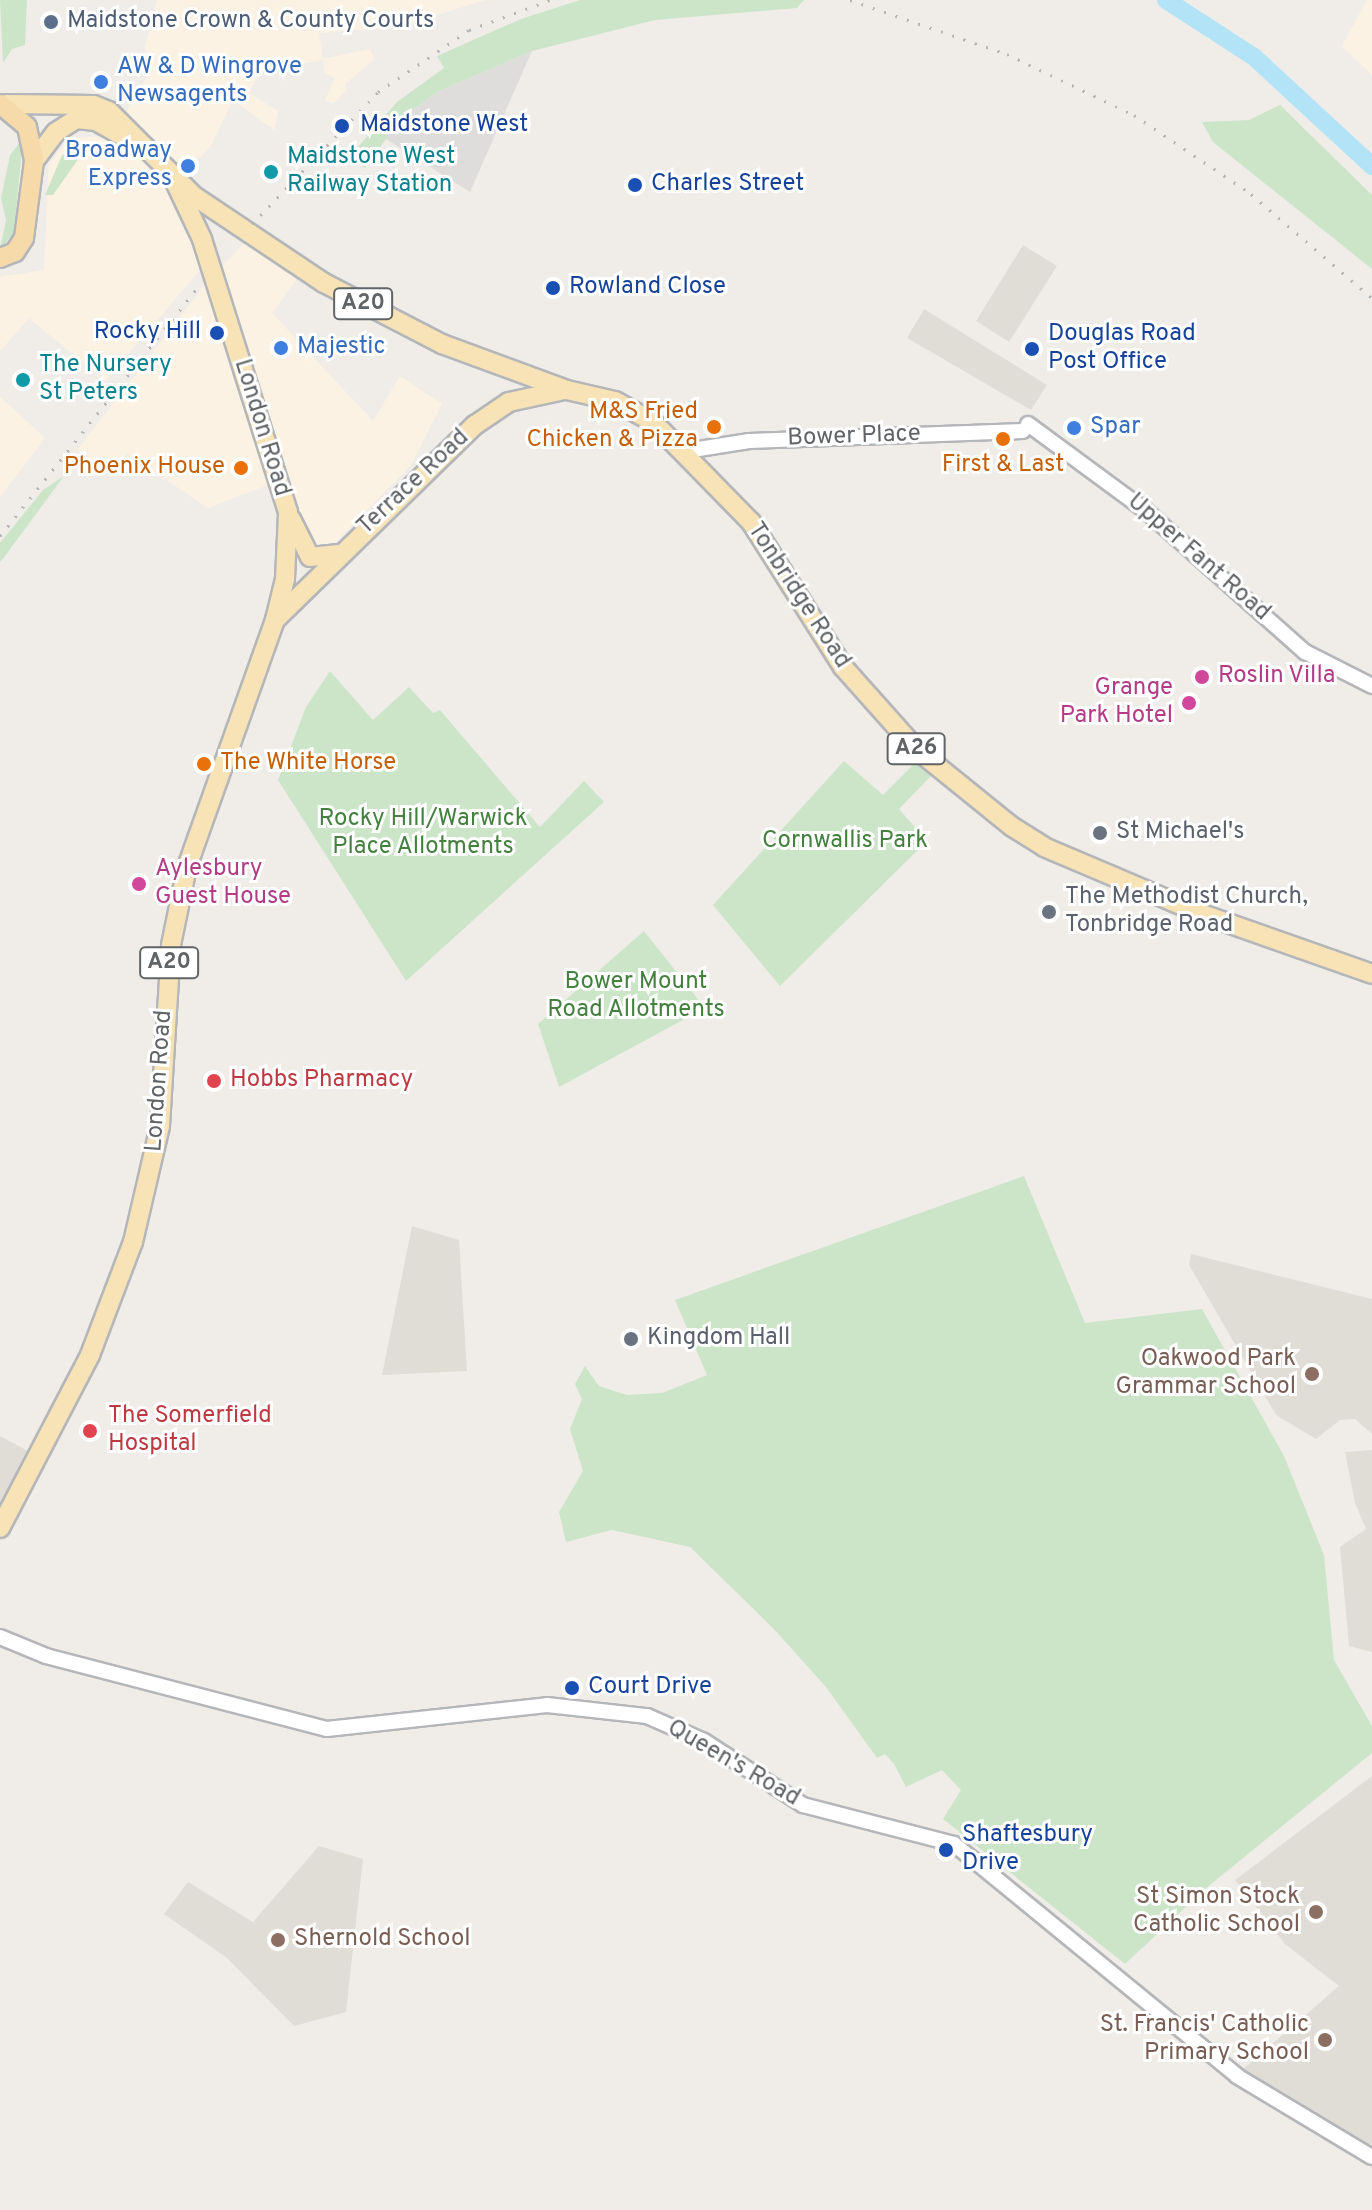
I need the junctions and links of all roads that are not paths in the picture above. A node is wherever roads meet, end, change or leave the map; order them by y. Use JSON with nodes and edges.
{"nodes":[{"id":1,"x":3,"y":104,"type":"edge"},
{"id":2,"x":147,"y":149,"type":"junction"},
{"id":3,"x":34,"y":161,"type":"junction"},
{"id":4,"x":169,"y":171,"type":"junction"},
{"id":5,"x":223,"y":217,"type":"junction"},
{"id":6,"x":202,"y":239,"type":"junction"},
{"id":7,"x":0,"y":258,"type":"edge"},
{"id":8,"x":514,"y":372,"type":"junction"},
{"id":9,"x":567,"y":390,"type":"junction"},
{"id":10,"x":509,"y":402,"type":"junction"},
{"id":11,"x":1025,"y":427,"type":"joint"},
{"id":12,"x":686,"y":451,"type":"junction"},
{"id":13,"x":288,"y":512,"type":"junction"},
{"id":14,"x":339,"y":554,"type":"junction"},
{"id":15,"x":275,"y":620,"type":"junction"},
{"id":16,"x":1372,"y":686,"type":"edge"},
{"id":17,"x":1372,"y":974,"type":"edge"},
{"id":18,"x":0,"y":1528,"type":"edge"},
{"id":19,"x":0,"y":1637,"type":"edge"},
{"id":20,"x":1372,"y":2157,"type":"edge"}],
"edges":[{"from":1,"to":2,"type":"main road","number":"A20"},
{"from":1,"to":3,"type":"highway"},
{"from":2,"to":3,"type":"main road","number":"A20"},
{"from":2,"to":4,"type":"main road","number":"A20"},
{"from":3,"to":7,"type":"highway"},
{"from":4,"to":5,"type":"main road","number":"A20"},
{"from":4,"to":6,"type":"main road","name":"London Road","number":"A20"},
{"from":5,"to":6,"type":"main road"},
{"from":5,"to":8,"type":"main road","name":"Tonbridge Road","number":"A20"},
{"from":6,"to":13,"type":"main road","name":"London Road","number":"A20"},
{"from":8,"to":9,"type":"main road","name":"Tonbridge Road","number":"A26"},
{"from":8,"to":10,"type":"main road"},
{"from":9,"to":10,"type":"main road","name":"Terrace Road","number":"A26"},
{"from":9,"to":12,"type":"main road","name":"Tonbridge Road","number":"A26"},
{"from":10,"to":14,"type":"main road","name":"Terrace Road","number":"A20"},
{"from":11,"to":12,"type":"street","name":"Bower Place"},
{"from":11,"to":16,"type":"street","name":"Upper Fant Road"},
{"from":12,"to":17,"type":"main road","name":"Tonbridge Road","number":"A26"},
{"from":13,"to":14,"type":"main road","name":"Terrace Road","number":"A20"},
{"from":13,"to":15,"type":"main road","name":"London Road","number":"A20"},
{"from":14,"to":15,"type":"main road","name":"London Road","number":"A20"},
{"from":15,"to":18,"type":"main road","name":"London Road","number":"A20"},
{"from":19,"to":20,"type":"street","name":"Queen's Road"}]}
